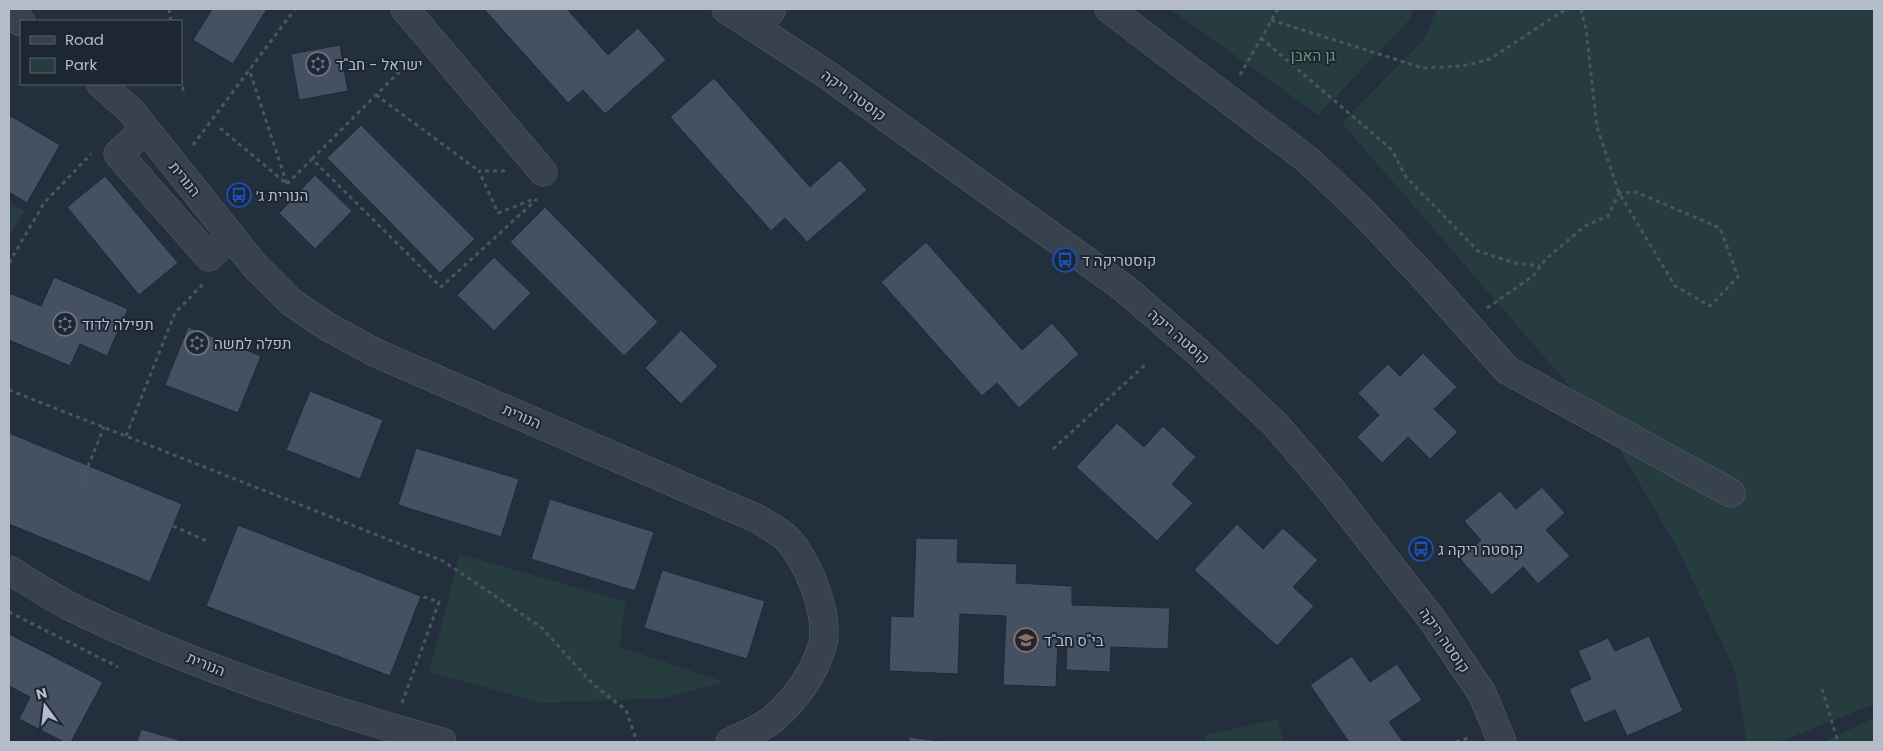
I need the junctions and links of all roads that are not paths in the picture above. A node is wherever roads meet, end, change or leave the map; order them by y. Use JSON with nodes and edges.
{"nodes":[{"id":1,"x":405,"y":9,"type":"edge"},
{"id":2,"x":726,"y":9,"type":"edge"},
{"id":3,"x":1109,"y":9,"type":"edge"},
{"id":4,"x":9,"y":15,"type":"edge"},
{"id":5,"x":764,"y":19,"type":"edge"},
{"id":6,"x":20,"y":21,"type":"edge"},
{"id":7,"x":102,"y":85,"type":"edge"},
{"id":8,"x":145,"y":129,"type":"junction"},
{"id":9,"x":543,"y":172,"type":"road end"},
{"id":10,"x":231,"y":236,"type":"junction"},
{"id":11,"x":1731,"y":493,"type":"dead end"},
{"id":12,"x":9,"y":570,"type":"edge"},
{"id":13,"x":749,"y":739,"type":"edge"},
{"id":14,"x":442,"y":742,"type":"edge"},
{"id":15,"x":1502,"y":742,"type":"edge"}],
"edges":[{"from":1,"to":9,"type":"street"},
{"from":2,"to":5,"type":"street","name":"קוסטה ריקה"},
{"from":3,"to":11,"type":"street"},
{"from":4,"to":6,"type":"street"},
{"from":5,"to":15,"type":"street","name":"קוסטה ריקה"},
{"from":7,"to":8,"type":"street","name":"הנורית"},
{"from":8,"to":10,"type":"street","name":"הנורית"},
{"from":8,"to":10,"type":"street"},
{"from":10,"to":13,"type":"street","name":"הנורית"},
{"from":12,"to":14,"type":"street","name":"הנורית"}]}
